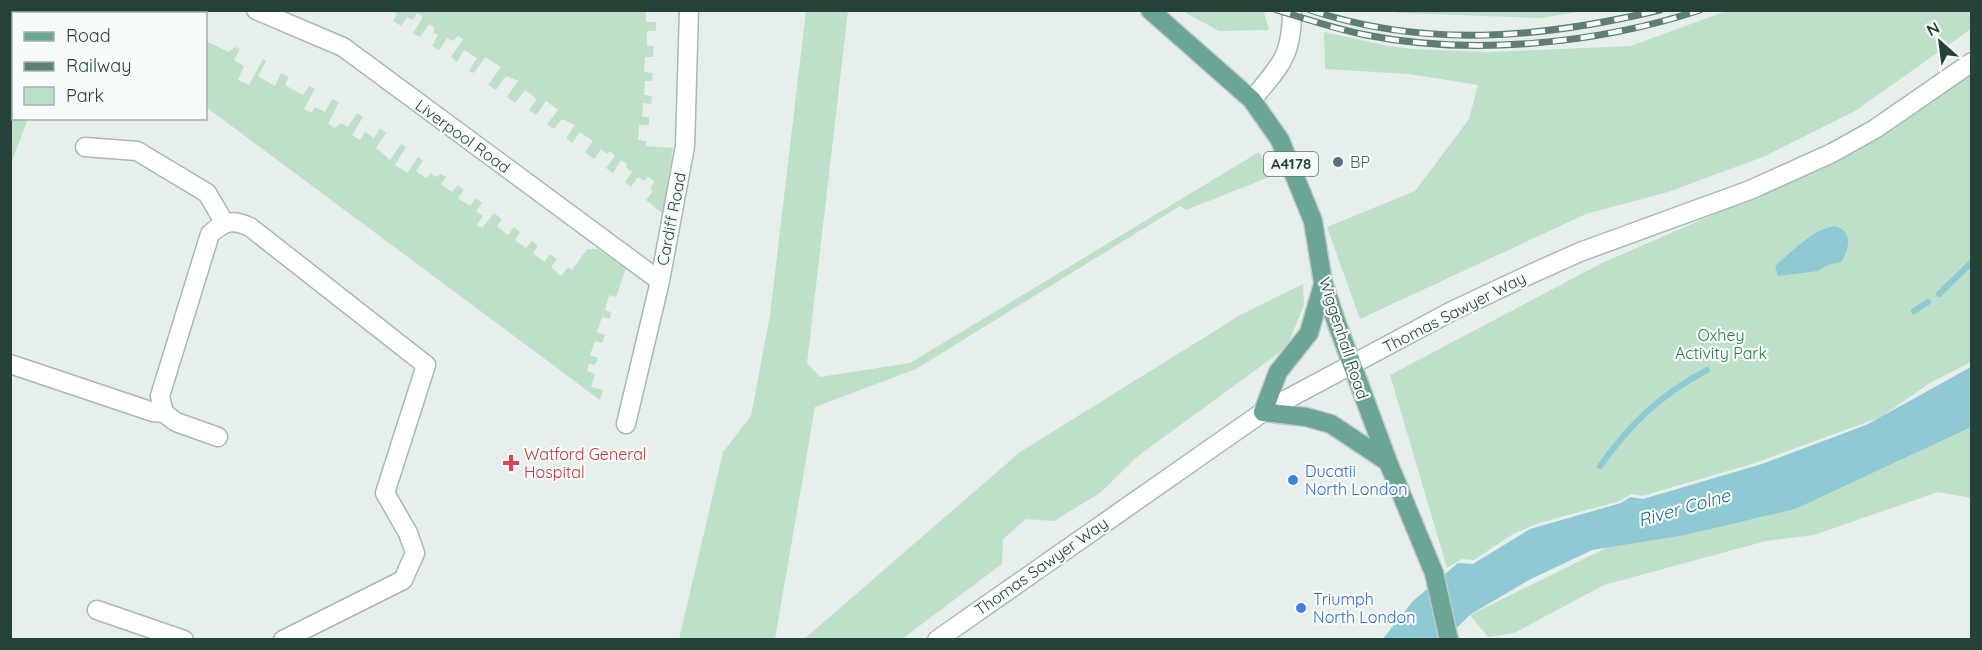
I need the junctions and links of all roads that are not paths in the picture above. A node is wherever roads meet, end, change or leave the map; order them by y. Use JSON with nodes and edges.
{"nodes":[{"id":1,"x":256,"y":10,"type":"edge"},
{"id":2,"x":689,"y":10,"type":"edge"},
{"id":3,"x":1150,"y":10,"type":"edge"},
{"id":4,"x":1292,"y":10,"type":"edge"},
{"id":5,"x":1971,"y":62,"type":"edge"},
{"id":6,"x":1252,"y":100,"type":"junction"},
{"id":7,"x":86,"y":147,"type":"dead end"},
{"id":8,"x":224,"y":222,"type":"junction"},
{"id":9,"x":660,"y":281,"type":"junction"},
{"id":10,"x":1323,"y":282,"type":"junction"},
{"id":11,"x":10,"y":364,"type":"edge"},
{"id":12,"x":1352,"y":366,"type":"junction"},
{"id":13,"x":164,"y":412,"type":"junction"},
{"id":14,"x":1263,"y":412,"type":"junction"},
{"id":15,"x":626,"y":424,"type":"dead end"},
{"id":16,"x":218,"y":437,"type":"dead end"},
{"id":17,"x":1388,"y":462,"type":"junction"},
{"id":18,"x":97,"y":610,"type":"dead end"},
{"id":19,"x":1449,"y":638,"type":"edge"},
{"id":20,"x":184,"y":639,"type":"edge"},
{"id":21,"x":283,"y":639,"type":"edge"},
{"id":22,"x":937,"y":639,"type":"edge"}],
"edges":[{"from":1,"to":9,"type":"street","name":"Liverpool Road"},
{"from":2,"to":9,"type":"street","name":"Cardiff Road"},
{"from":3,"to":6,"type":"main road","name":"Wiggenhall Road","number":"A4178"},
{"from":4,"to":6,"type":"street"},
{"from":5,"to":12,"type":"street","name":"Thomas Sawyer Way"},
{"from":6,"to":10,"type":"main road","name":"Wiggenhall Road","number":"A4178"},
{"from":7,"to":8,"type":"street"},
{"from":8,"to":13,"type":"street"},
{"from":8,"to":21,"type":"street"},
{"from":9,"to":15,"type":"street","name":"Cardiff Road"},
{"from":10,"to":12,"type":"main road","name":"Wiggenhall Road","number":"A4178"},
{"from":10,"to":14,"type":"main road"},
{"from":11,"to":13,"type":"street"},
{"from":12,"to":14,"type":"street","name":"Thomas Sawyer Way"},
{"from":12,"to":17,"type":"main road","name":"Wiggenhall Road","number":"A4178"},
{"from":13,"to":16,"type":"street"},
{"from":14,"to":17,"type":"main road"},
{"from":14,"to":22,"type":"street","name":"Thomas Sawyer Way"},
{"from":17,"to":19,"type":"main road","name":"Wiggenhall Road","number":"A4178"},
{"from":18,"to":20,"type":"street"}]}
